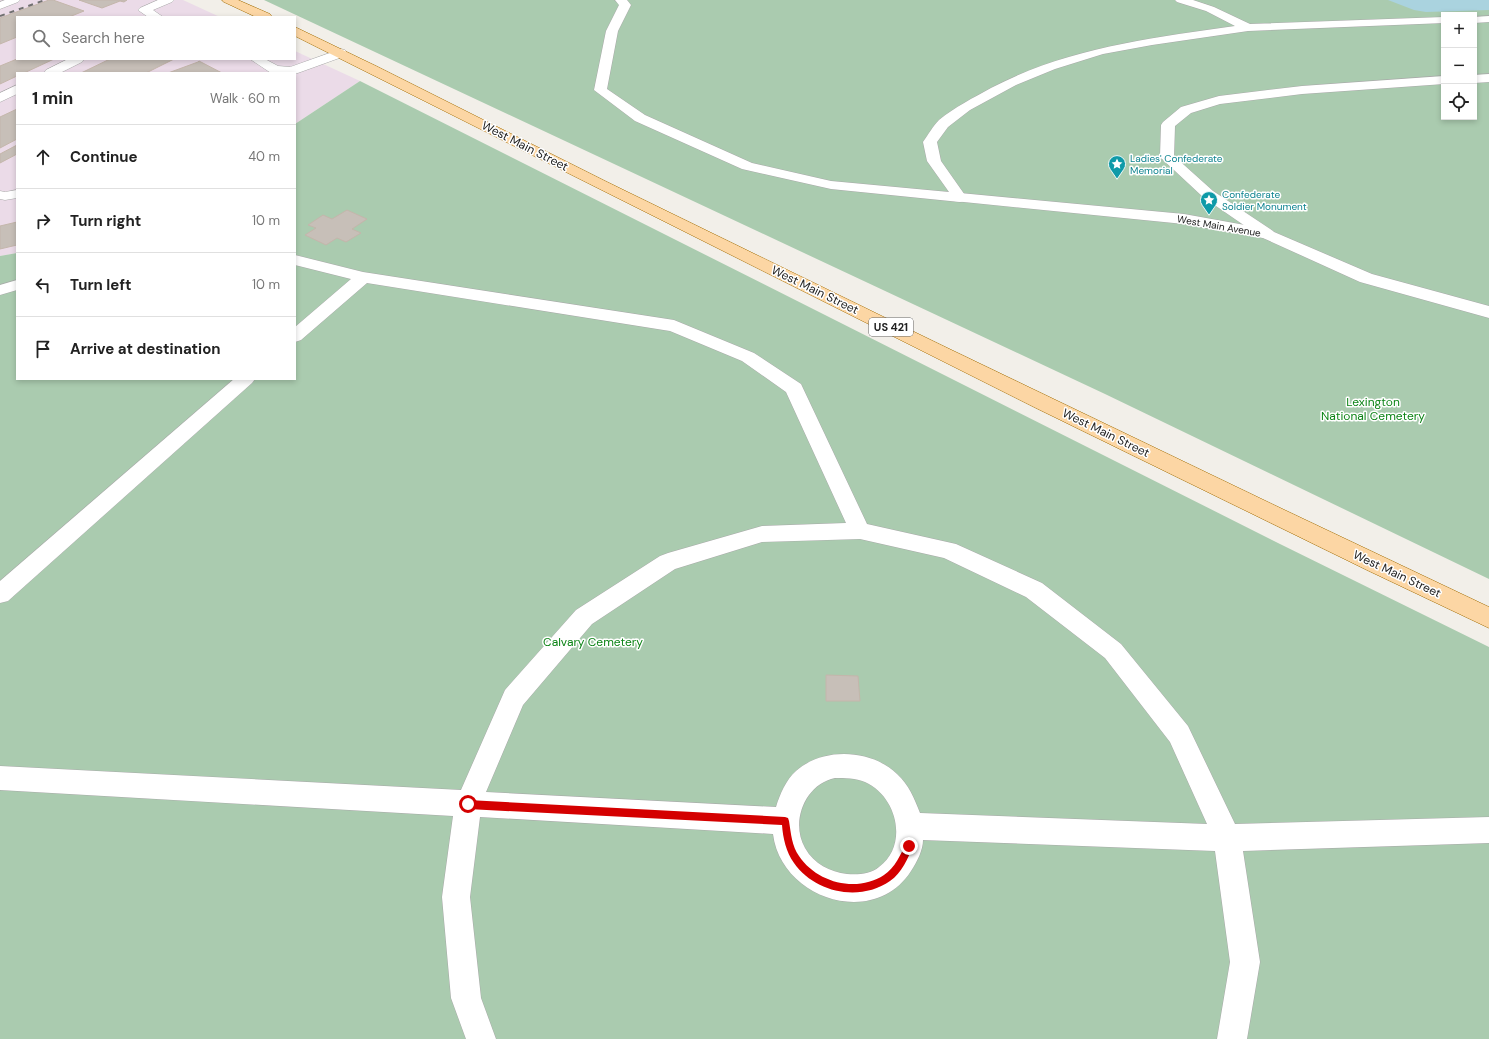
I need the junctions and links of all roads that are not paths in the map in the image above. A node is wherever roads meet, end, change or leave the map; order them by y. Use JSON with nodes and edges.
{"nodes":[{"id":1,"x":14,"y":0,"type":"edge"},
{"id":2,"x":168,"y":0,"type":"edge"},
{"id":3,"x":228,"y":0,"type":"edge"},
{"id":4,"x":621,"y":0,"type":"edge"},
{"id":5,"x":1181,"y":0,"type":"edge"},
{"id":6,"x":0,"y":6,"type":"edge"},
{"id":7,"x":155,"y":16,"type":"edge"},
{"id":8,"x":264,"y":16,"type":"edge"},
{"id":9,"x":1441,"y":20,"type":"edge"},
{"id":10,"x":1477,"y":20,"type":"edge"},
{"id":11,"x":1489,"y":20,"type":"edge"},
{"id":12,"x":1248,"y":28,"type":"junction"},
{"id":13,"x":296,"y":31,"type":"edge"},
{"id":14,"x":341,"y":53,"type":"junction"},
{"id":15,"x":76,"y":60,"type":"edge"},
{"id":16,"x":258,"y":60,"type":"edge"},
{"id":17,"x":52,"y":72,"type":"edge"},
{"id":18,"x":1489,"y":78,"type":"edge"},
{"id":19,"x":1477,"y":79,"type":"edge"},
{"id":20,"x":1441,"y":80,"type":"edge"},
{"id":21,"x":16,"y":90,"type":"edge"},
{"id":22,"x":0,"y":98,"type":"edge"},
{"id":23,"x":16,"y":194,"type":"edge"},
{"id":24,"x":0,"y":195,"type":"edge"},
{"id":25,"x":960,"y":198,"type":"junction"},
{"id":26,"x":1267,"y":234,"type":"junction"},
{"id":27,"x":296,"y":260,"type":"edge"},
{"id":28,"x":363,"y":277,"type":"junction"},
{"id":29,"x":16,"y":285,"type":"edge"},
{"id":30,"x":0,"y":290,"type":"edge"},
{"id":31,"x":1489,"y":312,"type":"edge"},
{"id":32,"x":296,"y":335,"type":"edge"},
{"id":33,"x":245,"y":380,"type":"edge"},
{"id":34,"x":860,"y":531,"type":"junction"},
{"id":35,"x":0,"y":594,"type":"edge"},
{"id":36,"x":1489,"y":618,"type":"edge"},
{"id":37,"x":0,"y":778,"type":"edge"},
{"id":38,"x":468,"y":804,"type":"junction"},
{"id":39,"x":785,"y":821,"type":"junction"},
{"id":40,"x":911,"y":826,"type":"junction"},
{"id":41,"x":1489,"y":830,"type":"edge"},
{"id":42,"x":1227,"y":838,"type":"junction"},
{"id":43,"x":481,"y":1039,"type":"edge"},
{"id":44,"x":1232,"y":1039,"type":"edge"}],
"edges":[{"from":1,"to":6,"type":"lane"},
{"from":2,"to":7,"type":"lane"},
{"from":3,"to":8,"type":"main road"},
{"from":4,"to":25,"type":"lane"},
{"from":5,"to":12,"type":"lane"},
{"from":9,"to":12,"type":"lane"},
{"from":10,"to":11,"type":"lane"},
{"from":12,"to":25,"type":"lane"},
{"from":13,"to":14,"type":"main road","name":"West Main Street","number":"US 421"},
{"from":14,"to":16,"type":"lane"},
{"from":14,"to":36,"type":"main road","name":"West Main Street","number":"US 421"},
{"from":15,"to":17,"type":"lane"},
{"from":18,"to":19,"type":"lane"},
{"from":20,"to":26,"type":"lane"},
{"from":21,"to":22,"type":"lane"},
{"from":23,"to":24,"type":"lane"},
{"from":25,"to":26,"type":"street","name":"West Main Avenue"},
{"from":26,"to":31,"type":"street","name":"West Main Avenue"},
{"from":27,"to":28,"type":"lane"},
{"from":28,"to":32,"type":"lane"},
{"from":28,"to":34,"type":"lane"},
{"from":29,"to":30,"type":"lane"},
{"from":33,"to":35,"type":"lane"},
{"from":34,"to":38,"type":"lane"},
{"from":34,"to":42,"type":"lane"},
{"from":37,"to":38,"type":"lane"},
{"from":38,"to":39,"type":"lane"},
{"from":38,"to":43,"type":"lane"},
{"from":39,"to":40,"type":"lane"},
{"from":39,"to":40,"type":"lane"},
{"from":40,"to":42,"type":"lane"},
{"from":41,"to":42,"type":"lane"},
{"from":42,"to":44,"type":"lane"}]}
